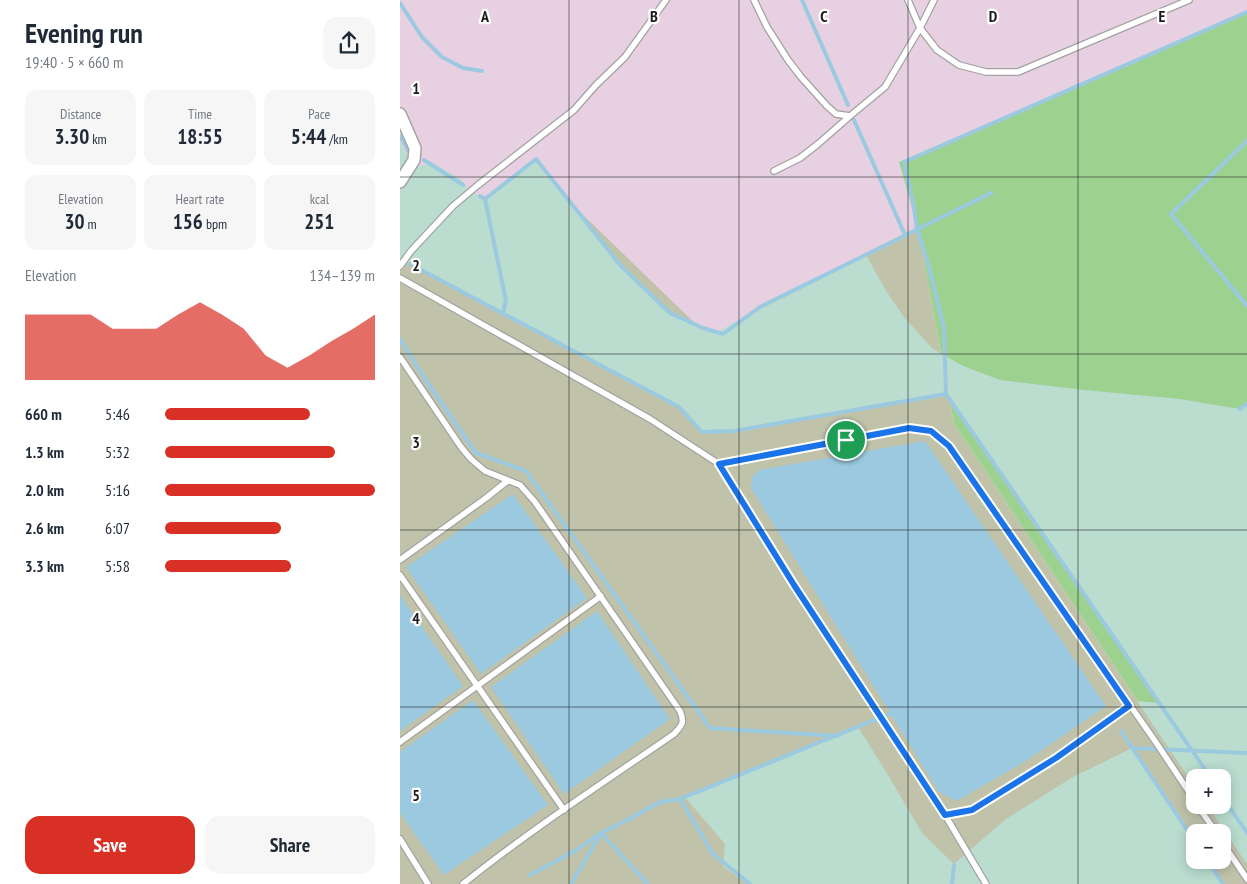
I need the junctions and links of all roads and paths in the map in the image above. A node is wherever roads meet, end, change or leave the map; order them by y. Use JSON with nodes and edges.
{"nodes":[{"id":1,"x":666,"y":0,"type":"edge"},
{"id":2,"x":754,"y":0,"type":"edge"},
{"id":3,"x":908,"y":0,"type":"edge"},
{"id":4,"x":934,"y":0,"type":"edge"},
{"id":5,"x":1189,"y":0,"type":"edge"},
{"id":6,"x":920,"y":28,"type":"junction"},
{"id":7,"x":400,"y":114,"type":"edge"},
{"id":8,"x":850,"y":116,"type":"junction"},
{"id":9,"x":774,"y":171,"type":"dead end"},
{"id":10,"x":400,"y":182,"type":"edge"},
{"id":11,"x":400,"y":266,"type":"edge"},
{"id":12,"x":400,"y":278,"type":"edge"},
{"id":13,"x":400,"y":357,"type":"edge"},
{"id":14,"x":719,"y":464,"type":"junction"},
{"id":15,"x":510,"y":480,"type":"junction"},
{"id":16,"x":400,"y":560,"type":"edge"},
{"id":17,"x":400,"y":575,"type":"edge"},
{"id":18,"x":601,"y":596,"type":"junction"},
{"id":19,"x":478,"y":686,"type":"junction"},
{"id":20,"x":1129,"y":706,"type":"junction"},
{"id":21,"x":400,"y":742,"type":"edge"},
{"id":22,"x":1186,"y":788,"type":"edge"},
{"id":23,"x":564,"y":810,"type":"junction"},
{"id":24,"x":945,"y":815,"type":"junction"},
{"id":25,"x":400,"y":839,"type":"edge"},
{"id":26,"x":1231,"y":855,"type":"edge"},
{"id":27,"x":1247,"y":879,"type":"edge"},
{"id":28,"x":428,"y":884,"type":"edge"},
{"id":29,"x":462,"y":884,"type":"edge"},
{"id":30,"x":986,"y":884,"type":"edge"}],
"edges":[{"from":1,"to":11,"type":"lane"},
{"from":2,"to":8,"type":"lane"},
{"from":3,"to":6,"type":"lane"},
{"from":4,"to":6,"type":"lane"},
{"from":5,"to":6,"type":"lane"},
{"from":6,"to":8,"type":"lane"},
{"from":7,"to":10,"type":"street"},
{"from":8,"to":9,"type":"lane"},
{"from":12,"to":14,"type":"lane"},
{"from":13,"to":15,"type":"lane"},
{"from":14,"to":20,"type":"lane"},
{"from":14,"to":24,"type":"lane"},
{"from":15,"to":16,"type":"lane"},
{"from":15,"to":18,"type":"lane"},
{"from":17,"to":19,"type":"lane"},
{"from":18,"to":19,"type":"lane"},
{"from":18,"to":23,"type":"lane"},
{"from":19,"to":21,"type":"lane"},
{"from":19,"to":23,"type":"lane"},
{"from":20,"to":22,"type":"lane"},
{"from":20,"to":24,"type":"lane"},
{"from":23,"to":29,"type":"lane"},
{"from":24,"to":30,"type":"lane"},
{"from":25,"to":28,"type":"lane"},
{"from":26,"to":27,"type":"lane"}]}
